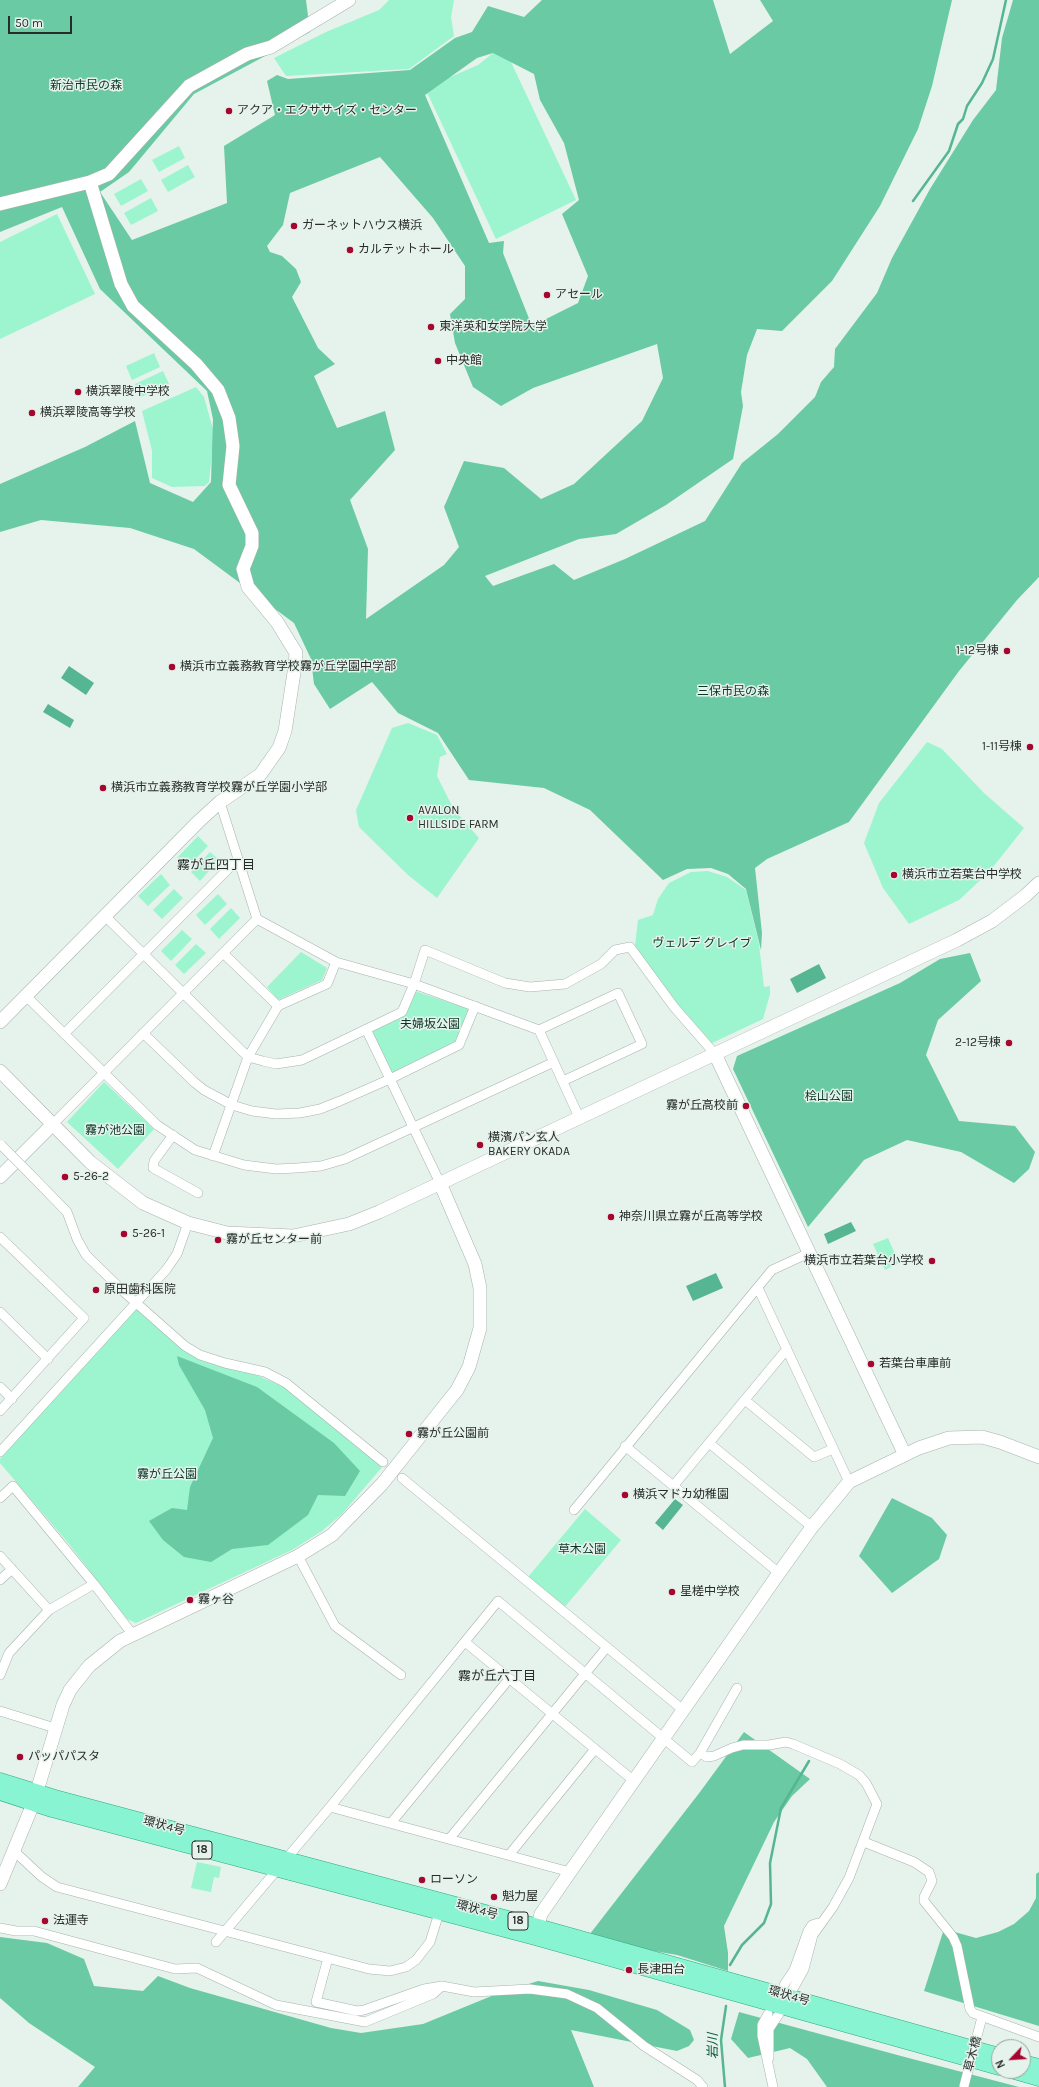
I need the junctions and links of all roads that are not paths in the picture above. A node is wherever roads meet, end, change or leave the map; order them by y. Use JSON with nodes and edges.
{"nodes":[{"id":1,"x":349,"y":0,"type":"edge"},
{"id":2,"x":90,"y":182,"type":"junction"},
{"id":3,"x":0,"y":204,"type":"edge"},
{"id":4,"x":220,"y":802,"type":"junction"},
{"id":5,"x":238,"y":859,"type":"junction"},
{"id":6,"x":1039,"y":882,"type":"edge"},
{"id":7,"x":105,"y":916,"type":"junction"},
{"id":8,"x":257,"y":919,"type":"junction"},
{"id":9,"x":224,"y":952,"type":"junction"},
{"id":10,"x":143,"y":954,"type":"junction"},
{"id":11,"x":336,"y":962,"type":"junction"},
{"id":12,"x":414,"y":984,"type":"junction"},
{"id":13,"x":182,"y":993,"type":"junction"},
{"id":14,"x":25,"y":995,"type":"junction"},
{"id":15,"x":278,"y":1006,"type":"junction"},
{"id":16,"x":475,"y":1006,"type":"junction"},
{"id":17,"x":0,"y":1022,"type":"edge"},
{"id":18,"x":366,"y":1029,"type":"junction"},
{"id":19,"x":539,"y":1030,"type":"junction"},
{"id":20,"x":143,"y":1033,"type":"junction"},
{"id":21,"x":64,"y":1034,"type":"junction"},
{"id":22,"x":715,"y":1054,"type":"junction"},
{"id":23,"x":248,"y":1057,"type":"junction"},
{"id":24,"x":554,"y":1062,"type":"junction"},
{"id":25,"x":0,"y":1071,"type":"edge"},
{"id":26,"x":103,"y":1073,"type":"junction"},
{"id":27,"x":390,"y":1079,"type":"junction"},
{"id":28,"x":563,"y":1081,"type":"junction"},
{"id":29,"x":232,"y":1105,"type":"junction"},
{"id":30,"x":579,"y":1117,"type":"junction"},
{"id":31,"x":53,"y":1124,"type":"junction"},
{"id":32,"x":413,"y":1128,"type":"junction"},
{"id":33,"x":173,"y":1135,"type":"junction"},
{"id":34,"x":1,"y":1145,"type":"edge"},
{"id":35,"x":213,"y":1156,"type":"junction"},
{"id":36,"x":0,"y":1177,"type":"edge"},
{"id":37,"x":440,"y":1183,"type":"junction"},
{"id":38,"x":198,"y":1193,"type":"dead end"},
{"id":39,"x":188,"y":1223,"type":"junction"},
{"id":40,"x":0,"y":1237,"type":"edge"},
{"id":41,"x":809,"y":1253,"type":"junction"},
{"id":42,"x":758,"y":1288,"type":"junction"},
{"id":43,"x":0,"y":1312,"type":"edge"},
{"id":44,"x":787,"y":1349,"type":"junction"},
{"id":45,"x":48,"y":1359,"type":"junction"},
{"id":46,"x":0,"y":1387,"type":"edge"},
{"id":47,"x":12,"y":1399,"type":"junction"},
{"id":48,"x":745,"y":1400,"type":"junction"},
{"id":49,"x":0,"y":1411,"type":"edge"},
{"id":50,"x":709,"y":1443,"type":"junction"},
{"id":51,"x":626,"y":1446,"type":"junction"},
{"id":52,"x":833,"y":1450,"type":"junction"},
{"id":53,"x":0,"y":1452,"type":"edge"},
{"id":54,"x":905,"y":1455,"type":"junction"},
{"id":55,"x":1039,"y":1457,"type":"edge"},
{"id":56,"x":383,"y":1462,"type":"dead end"},
{"id":57,"x":402,"y":1478,"type":"dead end"},
{"id":58,"x":849,"y":1482,"type":"junction"},
{"id":59,"x":674,"y":1484,"type":"junction"},
{"id":60,"x":0,"y":1498,"type":"edge"},
{"id":61,"x":574,"y":1510,"type":"dead end"},
{"id":62,"x":812,"y":1527,"type":"junction"},
{"id":63,"x":0,"y":1556,"type":"edge"},
{"id":64,"x":298,"y":1556,"type":"junction"},
{"id":65,"x":12,"y":1569,"type":"junction"},
{"id":66,"x":779,"y":1573,"type":"junction"},
{"id":67,"x":0,"y":1580,"type":"edge"},
{"id":68,"x":94,"y":1584,"type":"junction"},
{"id":69,"x":50,"y":1610,"type":"junction"},
{"id":70,"x":133,"y":1634,"type":"junction"},
{"id":71,"x":465,"y":1642,"type":"junction"},
{"id":72,"x":607,"y":1647,"type":"junction"},
{"id":73,"x":586,"y":1673,"type":"junction"},
{"id":74,"x":0,"y":1675,"type":"edge"},
{"id":75,"x":401,"y":1675,"type":"dead end"},
{"id":76,"x":509,"y":1679,"type":"junction"},
{"id":77,"x":737,"y":1688,"type":"dead end"},
{"id":78,"x":683,"y":1710,"type":"junction"},
{"id":79,"x":0,"y":1711,"type":"edge"},
{"id":80,"x":552,"y":1713,"type":"junction"},
{"id":81,"x":55,"y":1728,"type":"junction"},
{"id":82,"x":664,"y":1738,"type":"junction"},
{"id":83,"x":595,"y":1749,"type":"junction"},
{"id":84,"x":700,"y":1753,"type":"junction"},
{"id":85,"x":0,"y":1780,"type":"edge"},
{"id":86,"x":634,"y":1781,"type":"junction"},
{"id":87,"x":0,"y":1793,"type":"edge"},
{"id":88,"x":35,"y":1798,"type":"junction"},
{"id":89,"x":330,"y":1807,"type":"junction"},
{"id":90,"x":391,"y":1823,"type":"junction"},
{"id":91,"x":450,"y":1838,"type":"junction"},
{"id":92,"x":864,"y":1842,"type":"junction"},
{"id":93,"x":14,"y":1851,"type":"junction"},
{"id":94,"x":509,"y":1855,"type":"junction"},
{"id":95,"x":286,"y":1859,"type":"junction"},
{"id":96,"x":276,"y":1870,"type":"junction"},
{"id":97,"x":570,"y":1872,"type":"junction"},
{"id":98,"x":0,"y":1884,"type":"edge"},
{"id":99,"x":439,"y":1913,"type":"junction"},
{"id":100,"x":2,"y":1928,"type":"edge"},
{"id":101,"x":225,"y":1932,"type":"junction"},
{"id":102,"x":536,"y":1932,"type":"junction"},
{"id":103,"x":216,"y":1942,"type":"dead end"},
{"id":104,"x":328,"y":1958,"type":"junction"},
{"id":105,"x":442,"y":1986,"type":"junction"},
{"id":106,"x":786,"y":1996,"type":"junction"},
{"id":107,"x":768,"y":2014,"type":"dead end"},
{"id":108,"x":982,"y":2019,"type":"junction"},
{"id":109,"x":1039,"y":2037,"type":"edge"},
{"id":110,"x":991,"y":2053,"type":"edge"},
{"id":111,"x":991,"y":2065,"type":"edge"},
{"id":112,"x":768,"y":2068,"type":"junction"},
{"id":113,"x":703,"y":2087,"type":"edge"},
{"id":114,"x":773,"y":2087,"type":"edge"},
{"id":115,"x":964,"y":2087,"type":"edge"}],
"edges":[{"from":1,"to":2,"type":"street"},
{"from":2,"to":3,"type":"street"},
{"from":2,"to":4,"type":"street"},
{"from":4,"to":5,"type":"street"},
{"from":4,"to":7,"type":"street"},
{"from":5,"to":8,"type":"street"},
{"from":5,"to":10,"type":"street"},
{"from":6,"to":22,"type":"street"},
{"from":7,"to":10,"type":"street"},
{"from":7,"to":14,"type":"street"},
{"from":8,"to":9,"type":"street"},
{"from":8,"to":11,"type":"street"},
{"from":9,"to":13,"type":"street"},
{"from":9,"to":15,"type":"street"},
{"from":10,"to":13,"type":"street"},
{"from":10,"to":21,"type":"street"},
{"from":11,"to":12,"type":"street"},
{"from":11,"to":15,"type":"street"},
{"from":12,"to":16,"type":"street"},
{"from":12,"to":18,"type":"street"},
{"from":12,"to":22,"type":"street"},
{"from":13,"to":20,"type":"street"},
{"from":13,"to":23,"type":"street"},
{"from":14,"to":17,"type":"street"},
{"from":14,"to":21,"type":"street"},
{"from":15,"to":23,"type":"street"},
{"from":16,"to":19,"type":"street"},
{"from":16,"to":27,"type":"street"},
{"from":18,"to":23,"type":"street"},
{"from":18,"to":27,"type":"street"},
{"from":19,"to":24,"type":"street"},
{"from":19,"to":28,"type":"street"},
{"from":20,"to":26,"type":"street"},
{"from":20,"to":29,"type":"street"},
{"from":21,"to":26,"type":"street"},
{"from":22,"to":30,"type":"street"},
{"from":22,"to":41,"type":"street"},
{"from":23,"to":29,"type":"street"},
{"from":24,"to":28,"type":"street"},
{"from":24,"to":32,"type":"street"},
{"from":25,"to":31,"type":"street"},
{"from":26,"to":31,"type":"street"},
{"from":26,"to":33,"type":"street"},
{"from":27,"to":29,"type":"street"},
{"from":27,"to":32,"type":"street"},
{"from":28,"to":30,"type":"street"},
{"from":29,"to":35,"type":"street"},
{"from":30,"to":37,"type":"street"},
{"from":31,"to":36,"type":"street"},
{"from":31,"to":39,"type":"street"},
{"from":32,"to":35,"type":"street"},
{"from":32,"to":37,"type":"street"},
{"from":33,"to":35,"type":"street"},
{"from":33,"to":38,"type":"street"},
{"from":34,"to":56,"type":"street","bridge":true},
{"from":37,"to":39,"type":"street"},
{"from":37,"to":64,"type":"street"},
{"from":39,"to":53,"type":"street"},
{"from":40,"to":45,"type":"street"},
{"from":41,"to":42,"type":"street"},
{"from":41,"to":54,"type":"street"},
{"from":42,"to":44,"type":"street"},
{"from":42,"to":51,"type":"street"},
{"from":43,"to":45,"type":"street"},
{"from":44,"to":48,"type":"street"},
{"from":44,"to":52,"type":"street"},
{"from":45,"to":47,"type":"street"},
{"from":46,"to":47,"type":"street"},
{"from":47,"to":49,"type":"street"},
{"from":48,"to":50,"type":"street"},
{"from":48,"to":52,"type":"street"},
{"from":50,"to":59,"type":"street"},
{"from":50,"to":62,"type":"street"},
{"from":51,"to":59,"type":"street"},
{"from":51,"to":61,"type":"street"},
{"from":52,"to":58,"type":"street"},
{"from":54,"to":55,"type":"street"},
{"from":54,"to":58,"type":"street"},
{"from":57,"to":72,"type":"street"},
{"from":58,"to":62,"type":"street"},
{"from":59,"to":66,"type":"street"},
{"from":60,"to":68,"type":"street"},
{"from":62,"to":66,"type":"street"},
{"from":63,"to":65,"type":"street"},
{"from":64,"to":70,"type":"street"},
{"from":64,"to":75,"type":"street"},
{"from":65,"to":67,"type":"street"},
{"from":65,"to":69,"type":"street"},
{"from":66,"to":78,"type":"street"},
{"from":68,"to":69,"type":"street"},
{"from":68,"to":70,"type":"street"},
{"from":69,"to":74,"type":"street"},
{"from":70,"to":81,"type":"street"},
{"from":71,"to":73,"type":"street"},
{"from":71,"to":76,"type":"street"},
{"from":71,"to":89,"type":"street"},
{"from":72,"to":73,"type":"street"},
{"from":72,"to":78,"type":"street"},
{"from":73,"to":80,"type":"street"},
{"from":73,"to":82,"type":"street"},
{"from":76,"to":80,"type":"street"},
{"from":76,"to":90,"type":"street"},
{"from":77,"to":84,"type":"street"},
{"from":78,"to":82,"type":"street"},
{"from":79,"to":81,"type":"street"},
{"from":80,"to":83,"type":"street"},
{"from":80,"to":91,"type":"street"},
{"from":81,"to":88,"type":"street"},
{"from":82,"to":84,"type":"street"},
{"from":82,"to":86,"type":"street"},
{"from":83,"to":86,"type":"street"},
{"from":83,"to":94,"type":"street"},
{"from":84,"to":92,"type":"street"},
{"from":85,"to":88,"type":"main road","name":"環状4号","number":"18"},
{"from":86,"to":97,"type":"street"},
{"from":87,"to":88,"type":"main road","name":"環状4号","number":"18"},
{"from":88,"to":93,"type":"street"},
{"from":88,"to":95,"type":"main road","name":"環状4号","number":"18"},
{"from":88,"to":96,"type":"main road","name":"環状4号","number":"18"},
{"from":89,"to":90,"type":"street"},
{"from":89,"to":95,"type":"street"},
{"from":90,"to":91,"type":"street"},
{"from":91,"to":94,"type":"street"},
{"from":92,"to":106,"type":"street"},
{"from":92,"to":108,"type":"street"},
{"from":93,"to":98,"type":"street"},
{"from":93,"to":101,"type":"street"},
{"from":94,"to":97,"type":"street"},
{"from":95,"to":96,"type":"street"},
{"from":95,"to":102,"type":"main road","name":"環状4号","number":"18"},
{"from":96,"to":99,"type":"main road","name":"環状4号","number":"18"},
{"from":96,"to":101,"type":"street"},
{"from":97,"to":102,"type":"street"},
{"from":99,"to":102,"type":"main road","name":"環状4号","number":"18"},
{"from":99,"to":104,"type":"street"},
{"from":100,"to":105,"type":"street"},
{"from":101,"to":103,"type":"street"},
{"from":101,"to":104,"type":"street"},
{"from":102,"to":106,"type":"main road","name":"環状4号","number":"18"},
{"from":104,"to":105,"type":"street"},
{"from":105,"to":113,"type":"street"},
{"from":106,"to":110,"type":"main road","name":"環状4号","number":"18"},
{"from":106,"to":111,"type":"main road","name":"環状4号","number":"18"},
{"from":106,"to":112,"type":"street"},
{"from":107,"to":112,"type":"street"},
{"from":108,"to":109,"type":"street"},
{"from":108,"to":115,"type":"street","name":"草木橋","bridge":true},
{"from":112,"to":114,"type":"street"}]}
